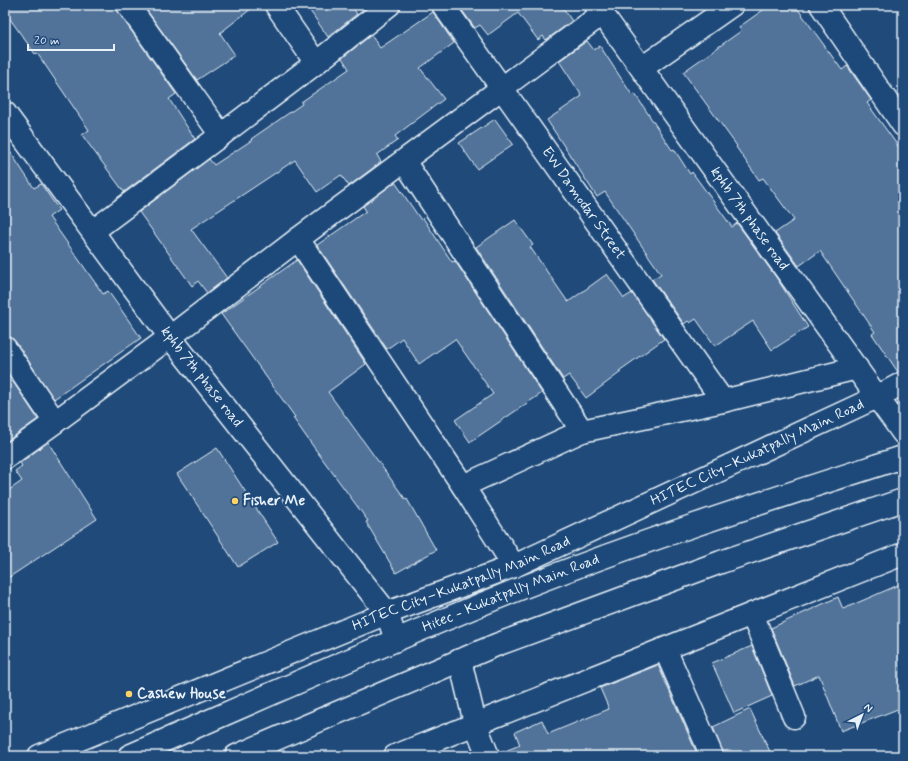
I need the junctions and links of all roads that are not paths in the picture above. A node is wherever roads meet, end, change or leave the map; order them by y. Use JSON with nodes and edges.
{"nodes":[{"id":1,"x":128,"y":5,"type":"edge"},
{"id":2,"x":276,"y":5,"type":"edge"},
{"id":3,"x":389,"y":5,"type":"edge"},
{"id":4,"x":443,"y":5,"type":"edge"},
{"id":5,"x":732,"y":5,"type":"edge"},
{"id":6,"x":821,"y":5,"type":"edge"},
{"id":7,"x":599,"y":9,"type":"edge"},
{"id":8,"x":316,"y":63,"type":"junction"},
{"id":9,"x":642,"y":68,"type":"junction"},
{"id":10,"x":502,"y":88,"type":"junction"},
{"id":11,"x":5,"y":113,"type":"edge"},
{"id":12,"x":903,"y":125,"type":"edge"},
{"id":13,"x":221,"y":135,"type":"junction"},
{"id":14,"x":404,"y":161,"type":"junction"},
{"id":15,"x":93,"y":231,"type":"junction"},
{"id":16,"x":298,"y":238,"type":"junction"},
{"id":17,"x":170,"y":336,"type":"junction"},
{"id":18,"x":5,"y":348,"type":"edge"},
{"id":19,"x":857,"y":368,"type":"junction"},
{"id":20,"x":903,"y":383,"type":"edge"},
{"id":21,"x":878,"y":397,"type":"junction"},
{"id":22,"x":724,"y":401,"type":"junction"},
{"id":23,"x":55,"y":422,"type":"junction"},
{"id":24,"x":582,"y":431,"type":"junction"},
{"id":25,"x":903,"y":432,"type":"edge"},
{"id":26,"x":903,"y":457,"type":"edge"},
{"id":27,"x":5,"y":458,"type":"edge"},
{"id":28,"x":463,"y":486,"type":"junction"},
{"id":29,"x":903,"y":500,"type":"edge"},
{"id":30,"x":903,"y":554,"type":"edge"},
{"id":31,"x":514,"y":566,"type":"junction"},
{"id":32,"x":386,"y":613,"type":"junction"},
{"id":33,"x":752,"y":614,"type":"junction"},
{"id":34,"x":396,"y":640,"type":"junction"},
{"id":35,"x":665,"y":649,"type":"junction"},
{"id":36,"x":460,"y":660,"type":"junction"},
{"id":37,"x":794,"y":717,"type":"dead end"},
{"id":38,"x":475,"y":723,"type":"junction"},
{"id":39,"x":39,"y":756,"type":"edge"},
{"id":40,"x":129,"y":756,"type":"edge"},
{"id":41,"x":236,"y":756,"type":"edge"},
{"id":42,"x":395,"y":756,"type":"edge"},
{"id":43,"x":488,"y":756,"type":"edge"},
{"id":44,"x":712,"y":756,"type":"edge"}],
"edges":[{"from":1,"to":13,"type":"street"},
{"from":2,"to":8,"type":"street"},
{"from":3,"to":8,"type":"street"},
{"from":4,"to":10,"type":"street","name":"EW Damodar Street"},
{"from":5,"to":9,"type":"street"},
{"from":6,"to":12,"type":"street"},
{"from":7,"to":9,"type":"street","name":"kphb 7th phase road"},
{"from":7,"to":10,"type":"street"},
{"from":8,"to":13,"type":"street"},
{"from":9,"to":19,"type":"street","name":"kphb 7th phase road"},
{"from":10,"to":14,"type":"street"},
{"from":10,"to":22,"type":"street","name":"EW Damodar Street"},
{"from":11,"to":15,"type":"street","name":"kphb 7th phase road"},
{"from":13,"to":15,"type":"street"},
{"from":14,"to":16,"type":"street"},
{"from":14,"to":24,"type":"street"},
{"from":15,"to":17,"type":"street","name":"kphb 7th phase road"},
{"from":16,"to":17,"type":"street"},
{"from":16,"to":28,"type":"street"},
{"from":17,"to":23,"type":"street"},
{"from":17,"to":32,"type":"street","name":"kphb 7th phase road"},
{"from":18,"to":23,"type":"street"},
{"from":19,"to":21,"type":"street","name":"kphb 7th phase road"},
{"from":19,"to":22,"type":"street"},
{"from":20,"to":21,"type":"street","name":"HITEC City–Kukatpally Main Road"},
{"from":21,"to":25,"type":"street","name":"kphb 7th phase road"},
{"from":21,"to":31,"type":"street","name":"HITEC City–Kukatpally Main Road"},
{"from":22,"to":24,"type":"street"},
{"from":23,"to":27,"type":"street"},
{"from":24,"to":28,"type":"street"},
{"from":26,"to":34,"type":"street","name":"Hitec - Kukatpally Main Road"},
{"from":28,"to":31,"type":"street"},
{"from":29,"to":36,"type":"street"},
{"from":30,"to":33,"type":"street"},
{"from":31,"to":32,"type":"street","name":"HITEC City–Kukatpally Main Road"},
{"from":32,"to":34,"type":"street","name":"kphb 7th phase road"},
{"from":32,"to":39,"type":"street","name":"HITEC City–Kukatpally Main Road"},
{"from":33,"to":35,"type":"street"},
{"from":33,"to":37,"type":"street"},
{"from":34,"to":40,"type":"street","name":"Hitec - Kukatpally Main Road"},
{"from":35,"to":38,"type":"street"},
{"from":35,"to":44,"type":"street"},
{"from":36,"to":38,"type":"street"},
{"from":36,"to":41,"type":"street"},
{"from":38,"to":42,"type":"street"},
{"from":38,"to":43,"type":"street"}]}
